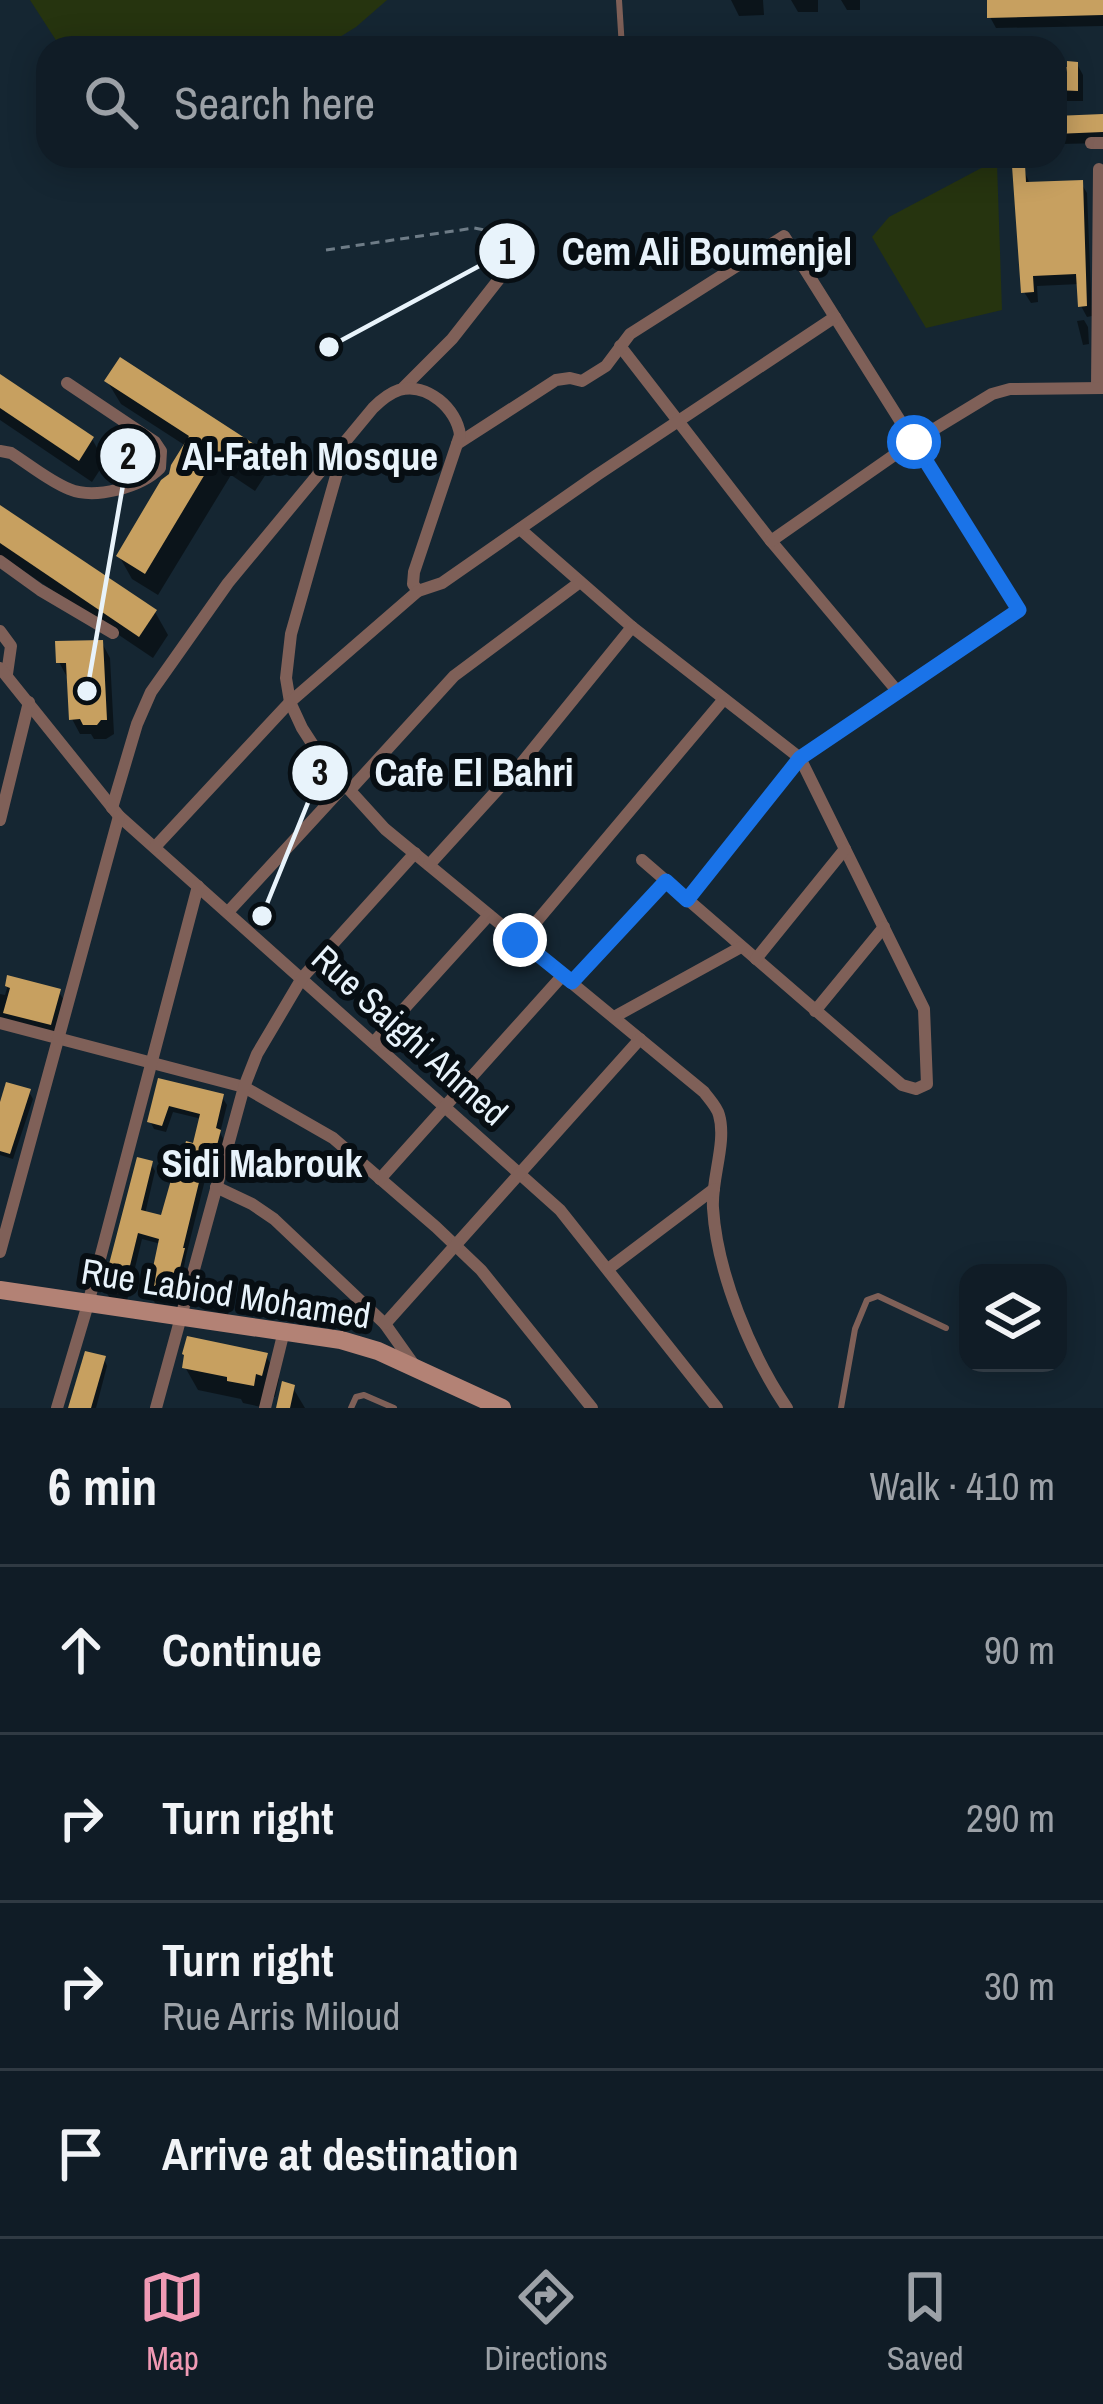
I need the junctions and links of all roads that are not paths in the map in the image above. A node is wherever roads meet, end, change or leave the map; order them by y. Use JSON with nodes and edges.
{"nodes":[{"id":1,"x":619,"y":0,"type":"edge"},
{"id":2,"x":621,"y":36,"type":"edge"},
{"id":3,"x":1099,"y":169,"type":"dead end"},
{"id":4,"x":503,"y":274,"type":"road end"},
{"id":5,"x":836,"y":317,"type":"junction"},
{"id":6,"x":620,"y":346,"type":"junction"},
{"id":7,"x":68,"y":382,"type":"dead end"},
{"id":8,"x":1100,"y":388,"type":"edge"},
{"id":9,"x":402,"y":389,"type":"junction"},
{"id":10,"x":679,"y":421,"type":"junction"},
{"id":11,"x":346,"y":441,"type":"junction"},
{"id":12,"x":914,"y":442,"type":"junction"},
{"id":13,"x":457,"y":444,"type":"junction"},
{"id":14,"x":0,"y":451,"type":"edge"},
{"id":15,"x":520,"y":529,"type":"junction"},
{"id":16,"x":771,"y":541,"type":"junction"},
{"id":17,"x":0,"y":561,"type":"edge"},
{"id":18,"x":580,"y":581,"type":"junction"},
{"id":19,"x":418,"y":591,"type":"junction"},
{"id":20,"x":632,"y":627,"type":"junction"},
{"id":21,"x":0,"y":631,"type":"edge"},
{"id":22,"x":113,"y":633,"type":"dead end"},
{"id":23,"x":3,"y":671,"type":"edge"},
{"id":24,"x":898,"y":692,"type":"junction"},
{"id":25,"x":724,"y":699,"type":"junction"},
{"id":26,"x":28,"y":702,"type":"junction"},
{"id":27,"x":290,"y":703,"type":"junction"},
{"id":28,"x":800,"y":758,"type":"junction"},
{"id":29,"x":347,"y":788,"type":"junction"},
{"id":30,"x":116,"y":812,"type":"junction"},
{"id":31,"x":0,"y":820,"type":"edge"},
{"id":32,"x":155,"y":848,"type":"junction"},
{"id":33,"x":845,"y":849,"type":"junction"},
{"id":34,"x":415,"y":853,"type":"junction"},
{"id":35,"x":642,"y":860,"type":"dead end"},
{"id":36,"x":429,"y":865,"type":"junction"},
{"id":37,"x":666,"y":881,"type":"junction"},
{"id":38,"x":198,"y":886,"type":"junction"},
{"id":39,"x":687,"y":900,"type":"junction"},
{"id":40,"x":228,"y":912,"type":"junction"},
{"id":41,"x":489,"y":914,"type":"junction"},
{"id":42,"x":884,"y":927,"type":"junction"},
{"id":43,"x":520,"y":940,"type":"junction"},
{"id":44,"x":741,"y":947,"type":"junction"},
{"id":45,"x":756,"y":959,"type":"junction"},
{"id":46,"x":302,"y":978,"type":"junction"},
{"id":47,"x":567,"y":979,"type":"junction"},
{"id":48,"x":815,"y":1011,"type":"junction"},
{"id":49,"x":614,"y":1018,"type":"junction"},
{"id":50,"x":0,"y":1023,"type":"edge"},
{"id":51,"x":59,"y":1038,"type":"junction"},
{"id":52,"x":640,"y":1039,"type":"junction"},
{"id":53,"x":374,"y":1042,"type":"junction"},
{"id":54,"x":151,"y":1064,"type":"junction"},
{"id":55,"x":244,"y":1087,"type":"junction"},
{"id":56,"x":447,"y":1107,"type":"junction"},
{"id":57,"x":520,"y":1174,"type":"junction"},
{"id":58,"x":380,"y":1179,"type":"junction"},
{"id":59,"x":216,"y":1187,"type":"junction"},
{"id":60,"x":714,"y":1189,"type":"junction"},
{"id":61,"x":456,"y":1246,"type":"junction"},
{"id":62,"x":0,"y":1252,"type":"edge"},
{"id":63,"x":608,"y":1269,"type":"junction"},
{"id":64,"x":0,"y":1290,"type":"edge"},
{"id":65,"x":88,"y":1304,"type":"junction"},
{"id":66,"x":180,"y":1317,"type":"junction"},
{"id":67,"x":385,"y":1324,"type":"junction"},
{"id":68,"x":946,"y":1328,"type":"dead end"},
{"id":69,"x":284,"y":1331,"type":"junction"},
{"id":70,"x":416,"y":1368,"type":"junction"},
{"id":71,"x":57,"y":1408,"type":"edge"},
{"id":72,"x":156,"y":1408,"type":"edge"},
{"id":73,"x":265,"y":1408,"type":"edge"},
{"id":74,"x":351,"y":1408,"type":"edge"},
{"id":75,"x":394,"y":1408,"type":"edge"},
{"id":76,"x":502,"y":1408,"type":"edge"},
{"id":77,"x":592,"y":1408,"type":"edge"},
{"id":78,"x":717,"y":1408,"type":"edge"},
{"id":79,"x":787,"y":1408,"type":"edge"},
{"id":80,"x":841,"y":1408,"type":"edge"}],
"edges":[{"from":1,"to":2,"type":"lane"},
{"from":3,"to":8,"type":"street"},
{"from":4,"to":9,"type":"street"},
{"from":5,"to":6,"type":"street"},
{"from":5,"to":10,"type":"street"},
{"from":5,"to":12,"type":"street"},
{"from":6,"to":10,"type":"street"},
{"from":6,"to":13,"type":"street"},
{"from":7,"to":14,"type":"street"},
{"from":8,"to":12,"type":"street"},
{"from":9,"to":11,"type":"street"},
{"from":9,"to":13,"type":"street"},
{"from":10,"to":15,"type":"street"},
{"from":10,"to":16,"type":"street"},
{"from":11,"to":27,"type":"street"},
{"from":11,"to":30,"type":"street"},
{"from":12,"to":16,"type":"street"},
{"from":12,"to":24,"type":"street"},
{"from":13,"to":19,"type":"street"},
{"from":15,"to":18,"type":"street"},
{"from":15,"to":19,"type":"street"},
{"from":16,"to":24,"type":"street"},
{"from":17,"to":22,"type":"street"},
{"from":18,"to":20,"type":"street"},
{"from":18,"to":29,"type":"street"},
{"from":19,"to":27,"type":"street"},
{"from":20,"to":25,"type":"street"},
{"from":20,"to":36,"type":"street"},
{"from":21,"to":23,"type":"street"},
{"from":23,"to":26,"type":"street","name":"Rue Saighi Ahmed"},
{"from":24,"to":28,"type":"street"},
{"from":25,"to":28,"type":"street"},
{"from":25,"to":43,"type":"street"},
{"from":26,"to":30,"type":"street","name":"Rue Saighi Ahmed"},
{"from":26,"to":31,"type":"street"},
{"from":27,"to":29,"type":"street"},
{"from":27,"to":32,"type":"street"},
{"from":28,"to":33,"type":"street"},
{"from":28,"to":39,"type":"street"},
{"from":29,"to":34,"type":"street"},
{"from":29,"to":40,"type":"street"},
{"from":30,"to":32,"type":"street","name":"Rue Saighi Ahmed"},
{"from":30,"to":51,"type":"street"},
{"from":32,"to":38,"type":"street","name":"Rue Saighi Ahmed"},
{"from":33,"to":42,"type":"street"},
{"from":33,"to":45,"type":"street"},
{"from":34,"to":36,"type":"street"},
{"from":34,"to":46,"type":"street"},
{"from":35,"to":37,"type":"street"},
{"from":36,"to":41,"type":"street"},
{"from":37,"to":39,"type":"street"},
{"from":37,"to":47,"type":"street"},
{"from":38,"to":40,"type":"street","name":"Rue Saighi Ahmed"},
{"from":38,"to":54,"type":"street"},
{"from":39,"to":44,"type":"street"},
{"from":40,"to":46,"type":"street","name":"Rue Saighi Ahmed"},
{"from":41,"to":43,"type":"street"},
{"from":41,"to":53,"type":"street"},
{"from":42,"to":48,"type":"street"},
{"from":42,"to":48,"type":"street"},
{"from":43,"to":47,"type":"street"},
{"from":44,"to":45,"type":"street"},
{"from":44,"to":49,"type":"street"},
{"from":45,"to":48,"type":"street"},
{"from":46,"to":53,"type":"street","name":"Rue Saighi Ahmed"},
{"from":46,"to":55,"type":"street"},
{"from":47,"to":49,"type":"street"},
{"from":47,"to":56,"type":"street"},
{"from":49,"to":52,"type":"street"},
{"from":50,"to":51,"type":"street"},
{"from":51,"to":54,"type":"street"},
{"from":51,"to":62,"type":"street"},
{"from":52,"to":57,"type":"street"},
{"from":52,"to":60,"type":"street"},
{"from":53,"to":56,"type":"street","name":"Rue Saighi Ahmed"},
{"from":54,"to":55,"type":"street"},
{"from":54,"to":65,"type":"street"},
{"from":55,"to":58,"type":"street"},
{"from":55,"to":59,"type":"street"},
{"from":56,"to":57,"type":"street","name":"Rue Saighi Ahmed"},
{"from":56,"to":58,"type":"street"},
{"from":57,"to":61,"type":"street"},
{"from":57,"to":63,"type":"street","name":"Rue Saighi Ahmed"},
{"from":58,"to":61,"type":"street"},
{"from":59,"to":66,"type":"street"},
{"from":59,"to":67,"type":"street"},
{"from":60,"to":63,"type":"street"},
{"from":60,"to":79,"type":"street"},
{"from":61,"to":67,"type":"street"},
{"from":61,"to":77,"type":"street"},
{"from":63,"to":78,"type":"street","name":"Rue Saighi Ahmed"},
{"from":64,"to":65,"type":"street","name":"Rue Labiod Mohamed"},
{"from":65,"to":66,"type":"street","name":"Rue Labiod Mohamed"},
{"from":65,"to":71,"type":"street"},
{"from":66,"to":69,"type":"street","name":"Rue Labiod Mohamed"},
{"from":66,"to":72,"type":"street"},
{"from":67,"to":70,"type":"street"},
{"from":68,"to":80,"type":"lane"},
{"from":69,"to":70,"type":"street","name":"Rue Labiod Mohamed"},
{"from":69,"to":73,"type":"street"},
{"from":70,"to":76,"type":"street","name":"Rue Labiod Mohamed"},
{"from":74,"to":75,"type":"lane"}]}
